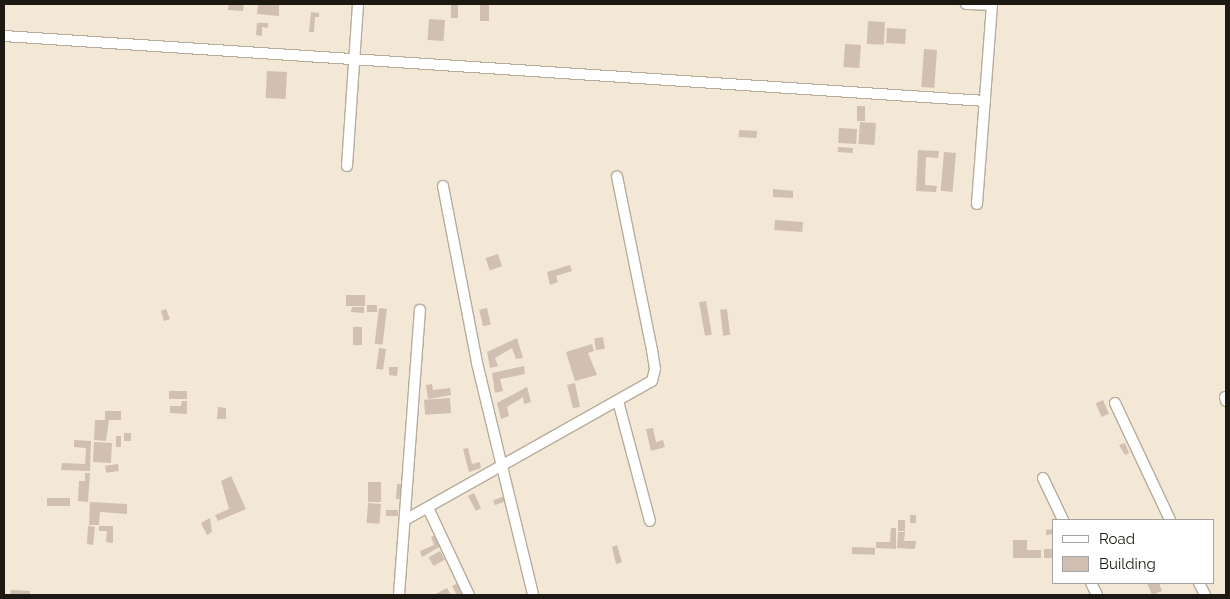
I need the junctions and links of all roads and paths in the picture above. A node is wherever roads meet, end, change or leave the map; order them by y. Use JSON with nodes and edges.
{"nodes":[{"id":1,"x":358,"y":4,"type":"edge"},
{"id":2,"x":966,"y":4,"type":"edge"},
{"id":3,"x":991,"y":5,"type":"edge"},
{"id":4,"x":4,"y":36,"type":"edge"},
{"id":5,"x":354,"y":59,"type":"junction"},
{"id":6,"x":985,"y":101,"type":"junction"},
{"id":7,"x":347,"y":166,"type":"dead end"},
{"id":8,"x":617,"y":176,"type":"dead end"},
{"id":9,"x":443,"y":186,"type":"dead end"},
{"id":10,"x":977,"y":204,"type":"dead end"},
{"id":11,"x":420,"y":310,"type":"dead end"},
{"id":12,"x":618,"y":401,"type":"junction"},
{"id":13,"x":1115,"y":403,"type":"dead end"},
{"id":14,"x":504,"y":466,"type":"junction"},
{"id":15,"x":1043,"y":478,"type":"dead end"},
{"id":16,"x":428,"y":508,"type":"junction"},
{"id":17,"x":1063,"y":519,"type":"edge"},
{"id":18,"x":1170,"y":519,"type":"edge"},
{"id":19,"x":405,"y":520,"type":"junction"},
{"id":20,"x":650,"y":521,"type":"dead end"},
{"id":21,"x":399,"y":595,"type":"edge"},
{"id":22,"x":469,"y":595,"type":"edge"},
{"id":23,"x":533,"y":595,"type":"edge"}],
"edges":[{"from":1,"to":5,"type":"street"},
{"from":2,"to":3,"type":"street"},
{"from":3,"to":6,"type":"street"},
{"from":4,"to":5,"type":"street"},
{"from":5,"to":6,"type":"street"},
{"from":5,"to":7,"type":"street"},
{"from":6,"to":10,"type":"street"},
{"from":8,"to":12,"type":"street"},
{"from":9,"to":14,"type":"street"},
{"from":11,"to":19,"type":"street"},
{"from":12,"to":14,"type":"street"},
{"from":12,"to":20,"type":"street"},
{"from":13,"to":18,"type":"street"},
{"from":14,"to":16,"type":"street"},
{"from":14,"to":23,"type":"street"},
{"from":15,"to":17,"type":"street"},
{"from":16,"to":19,"type":"street"},
{"from":16,"to":22,"type":"street"},
{"from":19,"to":21,"type":"street"}]}
